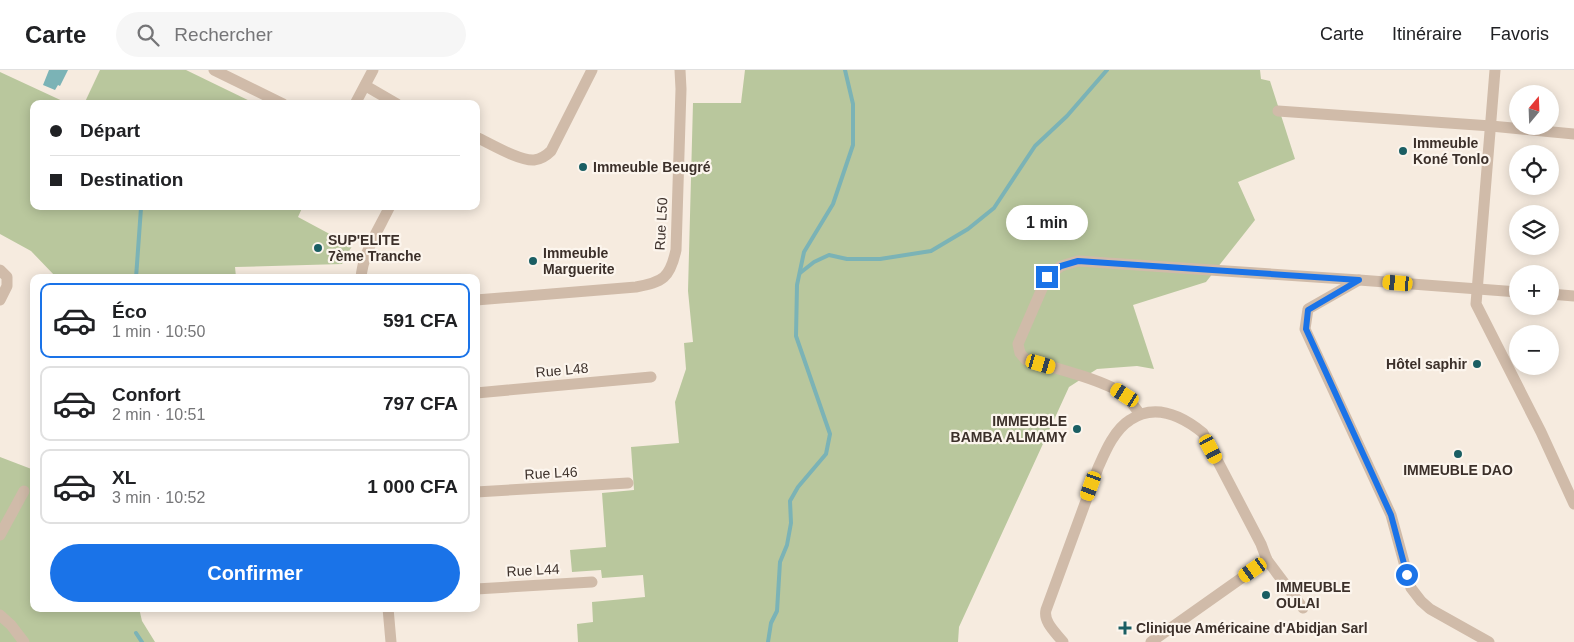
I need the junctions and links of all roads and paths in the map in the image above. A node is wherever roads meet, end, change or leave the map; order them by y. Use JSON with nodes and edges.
{"nodes":[{"id":1,"x":214,"y":70,"type":"edge"},
{"id":2,"x":373,"y":70,"type":"edge"},
{"id":3,"x":592,"y":70,"type":"edge"},
{"id":4,"x":680,"y":70,"type":"edge"},
{"id":5,"x":1495,"y":70,"type":"edge"},
{"id":6,"x":366,"y":86,"type":"junction"},
{"id":7,"x":275,"y":100,"type":"edge"},
{"id":8,"x":357,"y":100,"type":"edge"},
{"id":9,"x":391,"y":100,"type":"edge"},
{"id":10,"x":1278,"y":112,"type":"dead end"},
{"id":11,"x":1491,"y":126,"type":"junction"},
{"id":12,"x":1574,"y":134,"type":"edge"},
{"id":13,"x":480,"y":139,"type":"edge"},
{"id":14,"x":388,"y":210,"type":"edge"},
{"id":15,"x":0,"y":270,"type":"edge"},
{"id":16,"x":362,"y":274,"type":"edge"},
{"id":17,"x":1359,"y":280,"type":"junction"},
{"id":18,"x":1478,"y":289,"type":"junction"},
{"id":19,"x":1509,"y":291,"type":"edge"},
{"id":20,"x":1559,"y":295,"type":"edge"},
{"id":21,"x":1574,"y":296,"type":"edge"},
{"id":22,"x":0,"y":300,"type":"edge"},
{"id":23,"x":480,"y":300,"type":"edge"},
{"id":24,"x":651,"y":377,"type":"dead end"},
{"id":25,"x":480,"y":393,"type":"edge"},
{"id":26,"x":1140,"y":414,"type":"junction"},
{"id":27,"x":628,"y":483,"type":"dead end"},
{"id":28,"x":24,"y":491,"type":"dead end"},
{"id":29,"x":480,"y":492,"type":"edge"},
{"id":30,"x":1574,"y":504,"type":"edge"},
{"id":31,"x":0,"y":535,"type":"edge"},
{"id":32,"x":1267,"y":560,"type":"junction"},
{"id":33,"x":592,"y":582,"type":"dead end"},
{"id":34,"x":480,"y":588,"type":"edge"},
{"id":35,"x":1303,"y":608,"type":"dead end"},
{"id":36,"x":388,"y":612,"type":"edge"},
{"id":37,"x":0,"y":615,"type":"edge"},
{"id":38,"x":24,"y":642,"type":"edge"},
{"id":39,"x":391,"y":642,"type":"edge"},
{"id":40,"x":1063,"y":642,"type":"edge"},
{"id":41,"x":1151,"y":642,"type":"edge"},
{"id":42,"x":1489,"y":642,"type":"edge"}],
"edges":[{"from":1,"to":7,"type":"street"},
{"from":2,"to":6,"type":"street"},
{"from":3,"to":13,"type":"street"},
{"from":4,"to":23,"type":"street","name":"Rue L50"},
{"from":5,"to":11,"type":"street"},
{"from":6,"to":8,"type":"street"},
{"from":6,"to":9,"type":"street"},
{"from":10,"to":11,"type":"street"},
{"from":11,"to":12,"type":"street"},
{"from":11,"to":18,"type":"street"},
{"from":14,"to":16,"type":"street"},
{"from":15,"to":22,"type":"street"},
{"from":17,"to":18,"type":"street"},
{"from":17,"to":26,"type":"street"},
{"from":17,"to":42,"type":"street"},
{"from":18,"to":19,"type":"street"},
{"from":18,"to":30,"type":"street"},
{"from":20,"to":21,"type":"street"},
{"from":24,"to":25,"type":"street","name":"Rue L48"},
{"from":26,"to":32,"type":"street"},
{"from":26,"to":40,"type":"street"},
{"from":27,"to":29,"type":"street","name":"Rue L46"},
{"from":28,"to":31,"type":"street"},
{"from":32,"to":35,"type":"street"},
{"from":32,"to":41,"type":"street"},
{"from":33,"to":34,"type":"street","name":"Rue L44"},
{"from":36,"to":39,"type":"street"},
{"from":37,"to":38,"type":"street"}]}
